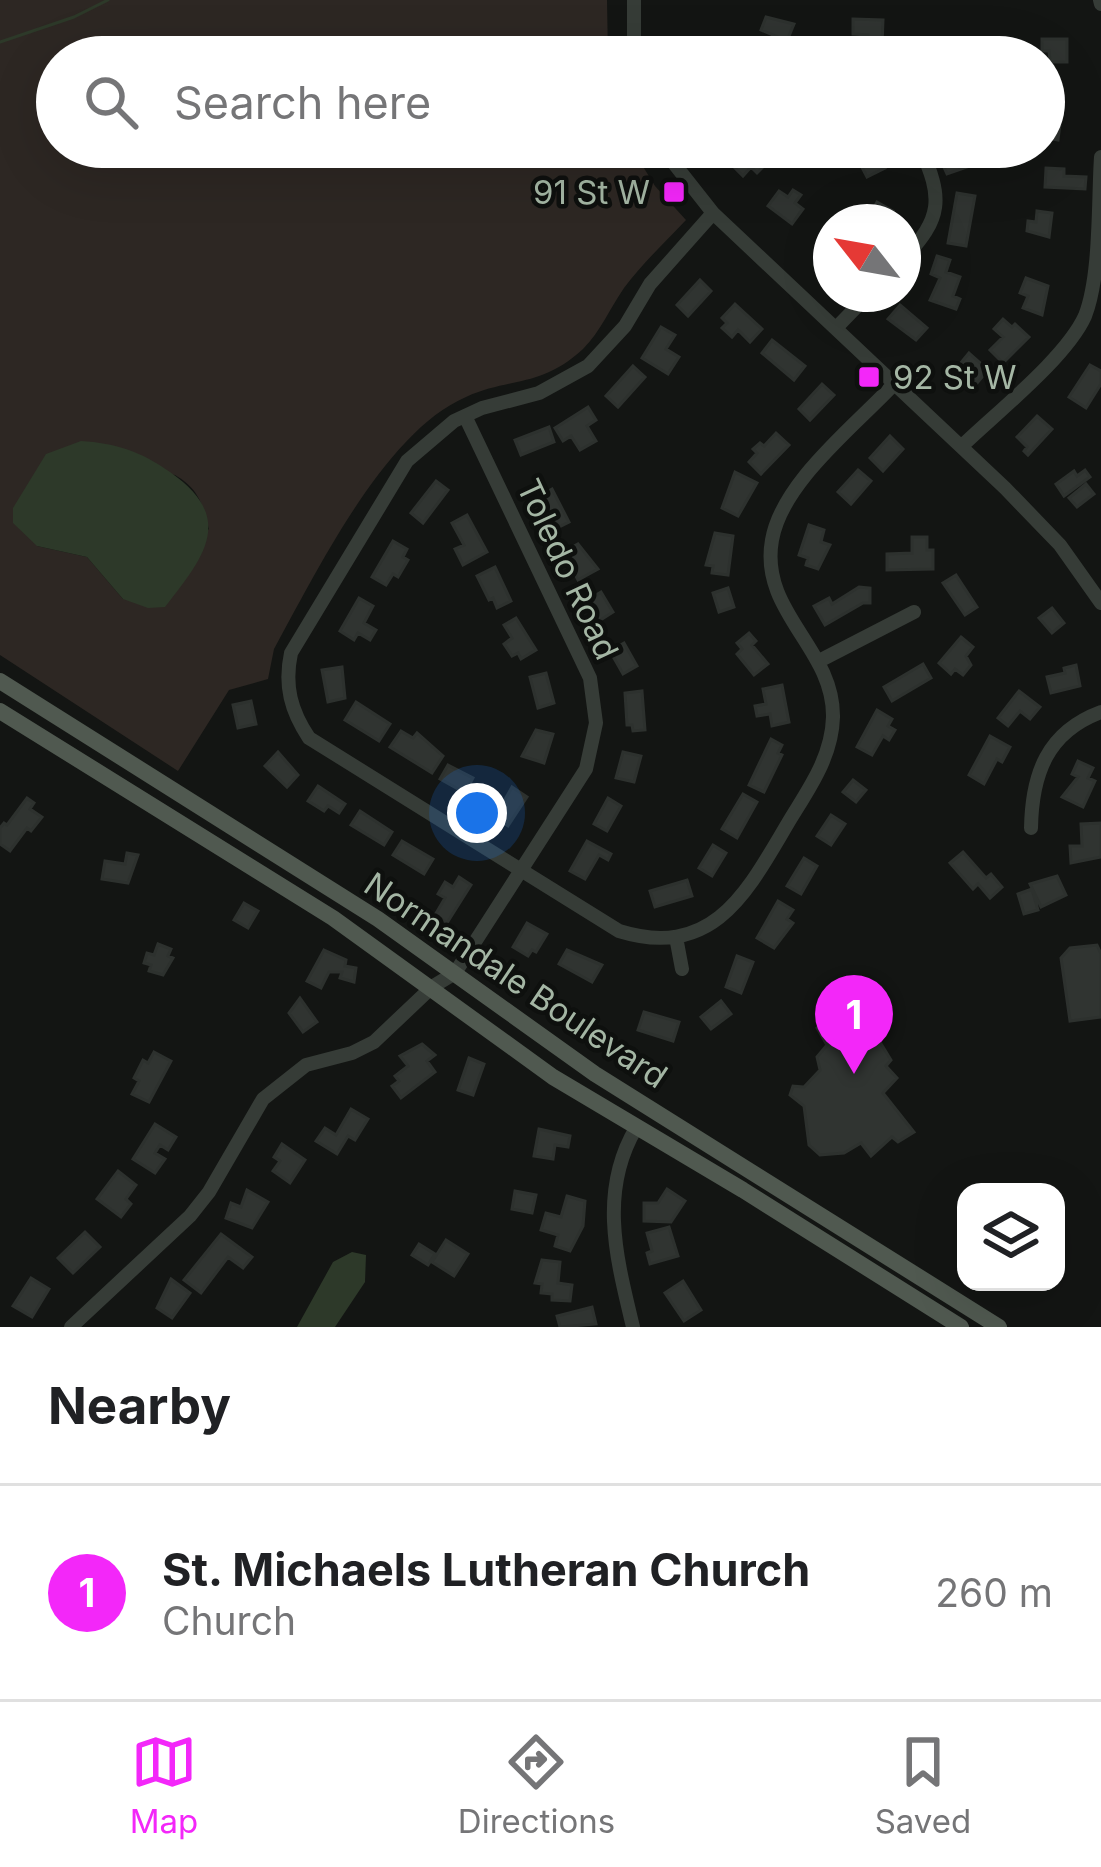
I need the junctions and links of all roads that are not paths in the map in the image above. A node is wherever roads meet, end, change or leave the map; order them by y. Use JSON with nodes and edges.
{"nodes":[{"id":1,"x":634,"y":0,"type":"edge"},
{"id":2,"x":634,"y":36,"type":"edge"},
{"id":3,"x":1101,"y":157,"type":"edge"},
{"id":4,"x":677,"y":168,"type":"edge"},
{"id":5,"x":928,"y":168,"type":"edge"},
{"id":6,"x":712,"y":214,"type":"junction"},
{"id":7,"x":921,"y":238,"type":"edge"},
{"id":8,"x":852,"y":312,"type":"edge"},
{"id":9,"x":837,"y":327,"type":"junction"},
{"id":10,"x":895,"y":383,"type":"junction"},
{"id":11,"x":465,"y":416,"type":"junction"},
{"id":12,"x":962,"y":446,"type":"junction"},
{"id":13,"x":1101,"y":603,"type":"edge"},
{"id":14,"x":914,"y":612,"type":"dead end"},
{"id":15,"x":819,"y":661,"type":"junction"},
{"id":16,"x":6,"y":685,"type":"edge"},
{"id":17,"x":0,"y":712,"type":"edge"},
{"id":18,"x":1101,"y":712,"type":"edge"},
{"id":19,"x":1031,"y":828,"type":"dead end"},
{"id":20,"x":519,"y":871,"type":"junction"},
{"id":21,"x":676,"y":937,"type":"junction"},
{"id":22,"x":682,"y":969,"type":"dead end"},
{"id":23,"x":455,"y":974,"type":"junction"},
{"id":24,"x":432,"y":987,"type":"junction"},
{"id":25,"x":636,"y":1129,"type":"junction"},
{"id":26,"x":71,"y":1327,"type":"edge"},
{"id":27,"x":633,"y":1327,"type":"edge"},
{"id":28,"x":961,"y":1327,"type":"edge"},
{"id":29,"x":999,"y":1327,"type":"edge"}],
"edges":[{"from":1,"to":2,"type":"street"},
{"from":3,"to":12,"type":"street"},
{"from":4,"to":6,"type":"street"},
{"from":5,"to":7,"type":"street"},
{"from":6,"to":9,"type":"street"},
{"from":6,"to":11,"type":"street"},
{"from":8,"to":9,"type":"street"},
{"from":9,"to":10,"type":"street"},
{"from":10,"to":12,"type":"street"},
{"from":10,"to":15,"type":"street"},
{"from":11,"to":20,"type":"street","name":"Toledo Road"},
{"from":11,"to":20,"type":"street"},
{"from":12,"to":13,"type":"street"},
{"from":14,"to":15,"type":"street"},
{"from":15,"to":21,"type":"street"},
{"from":16,"to":17,"type":"street"},
{"from":16,"to":23,"type":"main road","name":"Normandale Boulevard"},
{"from":17,"to":24,"type":"main road","name":"Normandale Boulevard"},
{"from":18,"to":19,"type":"street"},
{"from":20,"to":21,"type":"street"},
{"from":20,"to":23,"type":"street","name":"Toledo Road"},
{"from":21,"to":22,"type":"street"},
{"from":23,"to":24,"type":"street","name":"Toledo Road"},
{"from":23,"to":29,"type":"main road","name":"Normandale Boulevard"},
{"from":24,"to":25,"type":"main road","name":"Normandale Boulevard"},
{"from":24,"to":26,"type":"street","name":"Toledo Road"},
{"from":25,"to":27,"type":"street"},
{"from":25,"to":28,"type":"main road","name":"Normandale Boulevard"}]}
